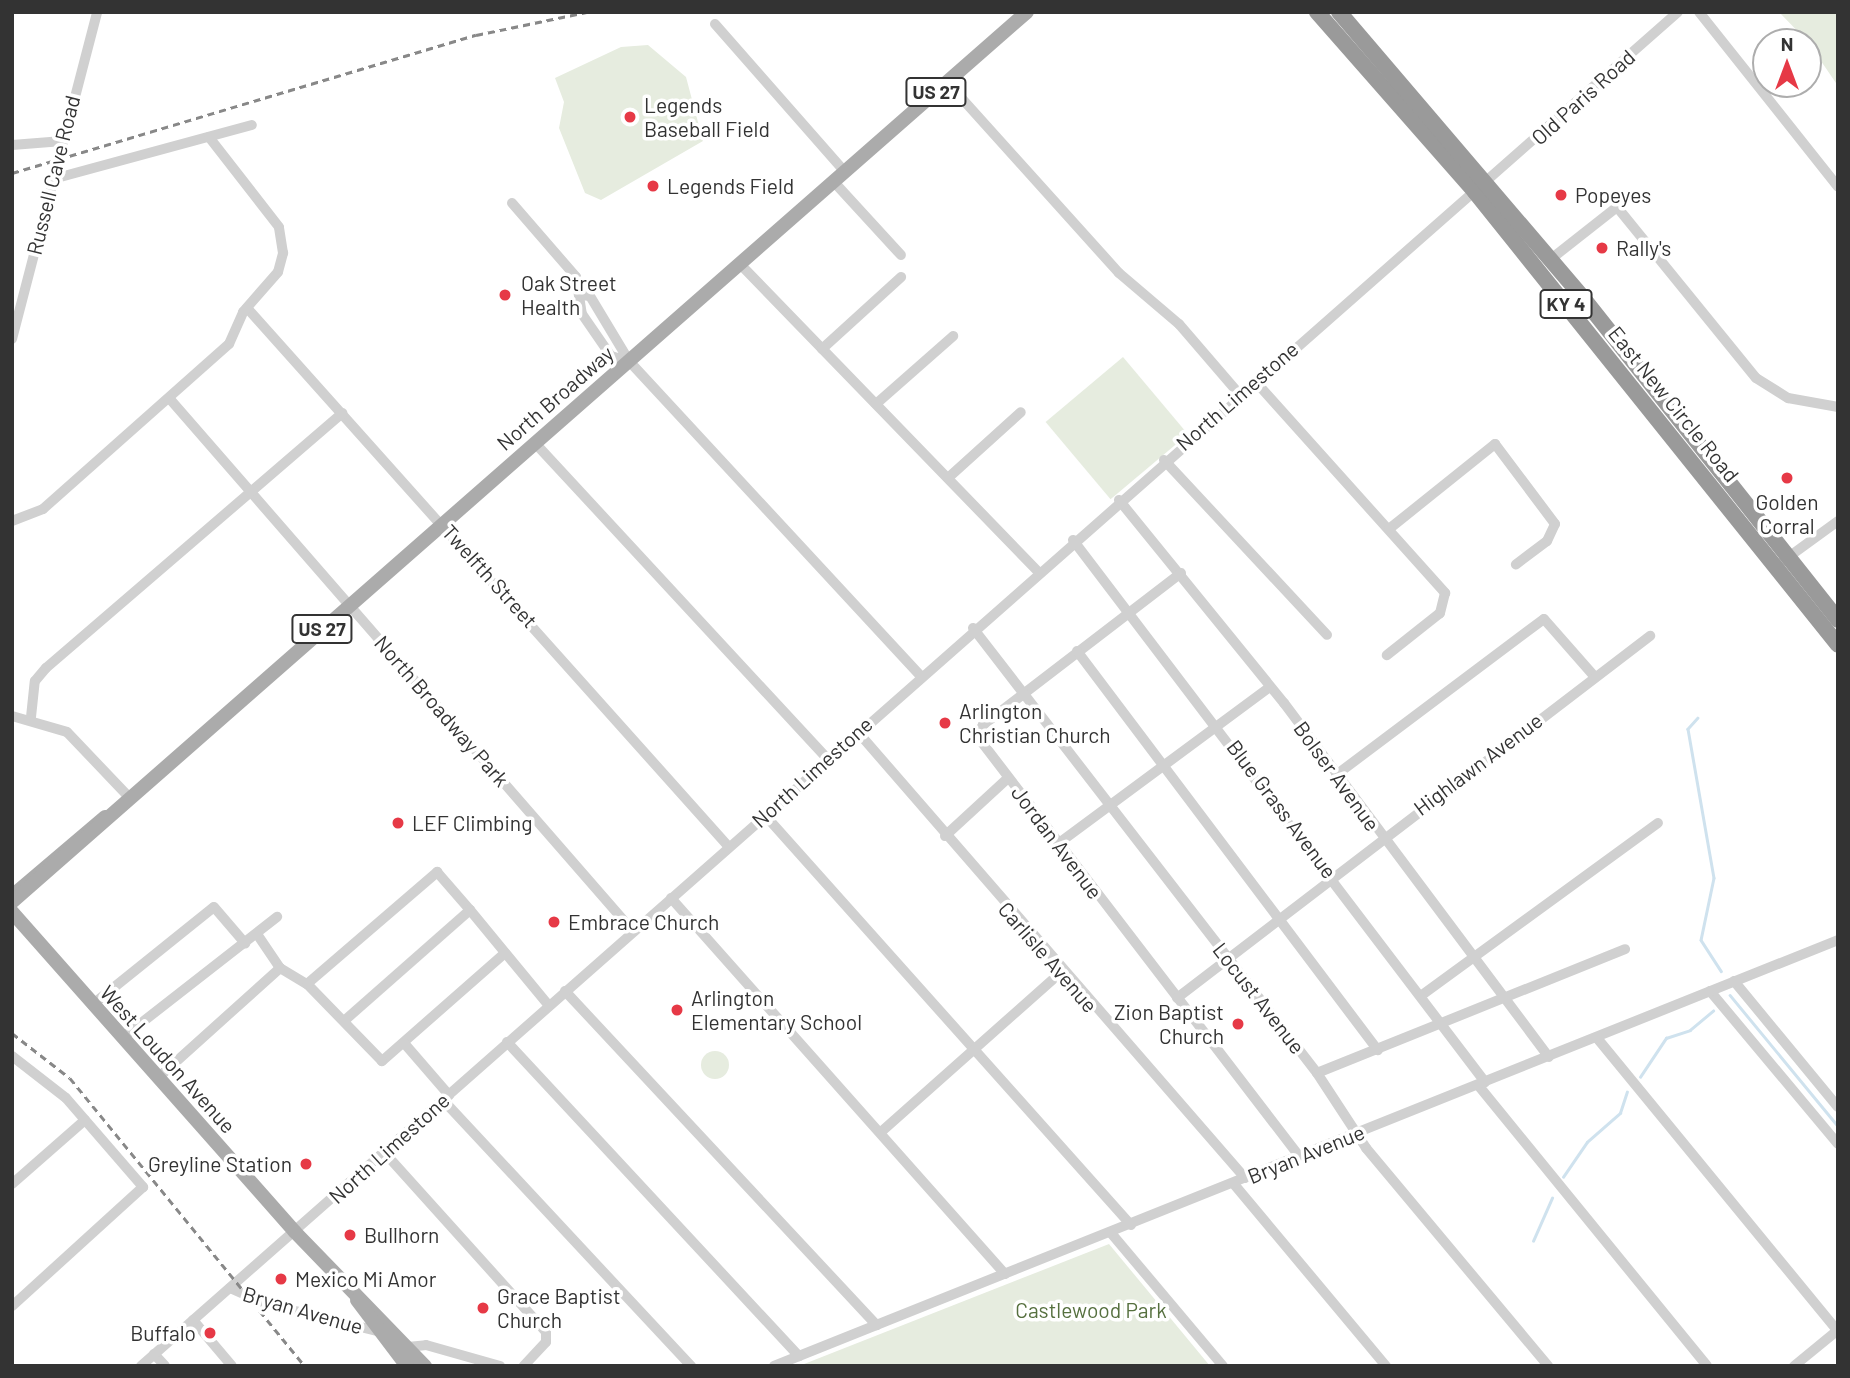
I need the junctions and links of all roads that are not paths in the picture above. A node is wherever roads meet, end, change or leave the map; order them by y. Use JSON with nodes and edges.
{"nodes":[{"id":1,"x":97,"y":12,"type":"edge"},
{"id":2,"x":1027,"y":12,"type":"edge"},
{"id":3,"x":1317,"y":12,"type":"edge"},
{"id":4,"x":1339,"y":12,"type":"edge"},
{"id":5,"x":1678,"y":12,"type":"edge"},
{"id":6,"x":1699,"y":12,"type":"edge"},
{"id":7,"x":715,"y":24,"type":"dead end"},
{"id":8,"x":947,"y":82,"type":"junction"},
{"id":9,"x":252,"y":125,"type":"dead end"},
{"id":10,"x":209,"y":137,"type":"junction"},
{"id":11,"x":63,"y":141,"type":"junction"},
{"id":12,"x":12,"y":145,"type":"edge"},
{"id":13,"x":839,"y":177,"type":"junction"},
{"id":14,"x":53,"y":179,"type":"junction"},
{"id":15,"x":1481,"y":187,"type":"junction"},
{"id":16,"x":1838,"y":187,"type":"edge"},
{"id":17,"x":512,"y":203,"type":"dead end"},
{"id":18,"x":901,"y":255,"type":"dead end"},
{"id":19,"x":1551,"y":259,"type":"junction"},
{"id":20,"x":740,"y":264,"type":"junction"},
{"id":21,"x":901,"y":277,"type":"dead end"},
{"id":22,"x":247,"y":308,"type":"junction"},
{"id":23,"x":953,"y":336,"type":"dead end"},
{"id":24,"x":12,"y":339,"type":"edge"},
{"id":25,"x":822,"y":349,"type":"junction"},
{"id":26,"x":629,"y":361,"type":"junction"},
{"id":27,"x":1255,"y":381,"type":"junction"},
{"id":28,"x":1240,"y":395,"type":"junction"},
{"id":29,"x":169,"y":398,"type":"junction"},
{"id":30,"x":876,"y":404,"type":"junction"},
{"id":31,"x":1838,"y":407,"type":"edge"},
{"id":32,"x":1021,"y":412,"type":"dead end"},
{"id":33,"x":342,"y":413,"type":"junction"},
{"id":34,"x":535,"y":443,"type":"junction"},
{"id":35,"x":1164,"y":460,"type":"junction"},
{"id":36,"x":948,"y":478,"type":"junction"},
{"id":37,"x":249,"y":493,"type":"junction"},
{"id":38,"x":1119,"y":500,"type":"junction"},
{"id":39,"x":12,"y":521,"type":"edge"},
{"id":40,"x":1838,"y":521,"type":"edge"},
{"id":41,"x":443,"y":523,"type":"junction"},
{"id":42,"x":1389,"y":529,"type":"junction"},
{"id":43,"x":1073,"y":540,"type":"junction"},
{"id":44,"x":1782,"y":562,"type":"junction"},
{"id":45,"x":1516,"y":564,"type":"dead end"},
{"id":46,"x":1038,"y":571,"type":"junction"},
{"id":47,"x":1181,"y":573,"type":"junction"},
{"id":48,"x":350,"y":605,"type":"junction"},
{"id":49,"x":1130,"y":613,"type":"junction"},
{"id":50,"x":1838,"y":620,"type":"edge"},
{"id":51,"x":974,"y":628,"type":"junction"},
{"id":52,"x":1327,"y":635,"type":"dead end"},
{"id":53,"x":1650,"y":636,"type":"dead end"},
{"id":54,"x":1838,"y":645,"type":"edge"},
{"id":55,"x":1077,"y":651,"type":"junction"},
{"id":56,"x":1387,"y":655,"type":"dead end"},
{"id":57,"x":921,"y":676,"type":"junction"},
{"id":58,"x":1594,"y":676,"type":"junction"},
{"id":59,"x":1270,"y":687,"type":"junction"},
{"id":60,"x":1026,"y":692,"type":"junction"},
{"id":61,"x":12,"y":716,"type":"edge"},
{"id":62,"x":31,"y":717,"type":"junction"},
{"id":63,"x":1217,"y":726,"type":"junction"},
{"id":64,"x":857,"y":731,"type":"junction"},
{"id":65,"x":827,"y":758,"type":"junction"},
{"id":66,"x":1164,"y":765,"type":"junction"},
{"id":67,"x":1335,"y":775,"type":"junction"},
{"id":68,"x":1008,"y":778,"type":"junction"},
{"id":69,"x":128,"y":796,"type":"junction"},
{"id":70,"x":1110,"y":803,"type":"junction"},
{"id":71,"x":764,"y":814,"type":"junction"},
{"id":72,"x":109,"y":815,"type":"junction"},
{"id":73,"x":1658,"y":823,"type":"dead end"},
{"id":74,"x":945,"y":836,"type":"junction"},
{"id":75,"x":1381,"y":836,"type":"junction"},
{"id":76,"x":1059,"y":843,"type":"junction"},
{"id":77,"x":729,"y":847,"type":"junction"},
{"id":78,"x":1333,"y":876,"type":"junction"},
{"id":79,"x":12,"y":896,"type":"edge"},
{"id":80,"x":671,"y":898,"type":"junction"},
{"id":81,"x":12,"y":902,"type":"edge"},
{"id":82,"x":470,"y":911,"type":"junction"},
{"id":83,"x":12,"y":912,"type":"edge"},
{"id":84,"x":1279,"y":916,"type":"junction"},
{"id":85,"x":277,"y":917,"type":"dead end"},
{"id":86,"x":632,"y":930,"type":"junction"},
{"id":87,"x":257,"y":934,"type":"junction"},
{"id":88,"x":1838,"y":940,"type":"edge"},
{"id":89,"x":245,"y":943,"type":"junction"},
{"id":90,"x":1625,"y":950,"type":"dead end"},
{"id":91,"x":505,"y":953,"type":"junction"},
{"id":92,"x":1224,"y":956,"type":"junction"},
{"id":93,"x":1474,"y":956,"type":"junction"},
{"id":94,"x":280,"y":968,"type":"junction"},
{"id":95,"x":1061,"y":972,"type":"junction"},
{"id":96,"x":1734,"y":981,"type":"junction"},
{"id":97,"x":307,"y":984,"type":"junction"},
{"id":98,"x":565,"y":991,"type":"junction"},
{"id":99,"x":1710,"y":991,"type":"junction"},
{"id":100,"x":1422,"y":995,"type":"junction"},
{"id":101,"x":1177,"y":998,"type":"junction"},
{"id":102,"x":1506,"y":998,"type":"junction"},
{"id":103,"x":92,"y":1005,"type":"junction"},
{"id":104,"x":549,"y":1006,"type":"junction"},
{"id":105,"x":344,"y":1021,"type":"junction"},
{"id":106,"x":1442,"y":1025,"type":"junction"},
{"id":107,"x":122,"y":1038,"type":"junction"},
{"id":108,"x":1597,"y":1038,"type":"junction"},
{"id":109,"x":404,"y":1042,"type":"junction"},
{"id":110,"x":507,"y":1042,"type":"junction"},
{"id":111,"x":975,"y":1050,"type":"junction"},
{"id":112,"x":1378,"y":1051,"type":"junction"},
{"id":113,"x":1549,"y":1057,"type":"junction"},
{"id":114,"x":15,"y":1062,"type":"edge"},
{"id":115,"x":1317,"y":1073,"type":"junction"},
{"id":116,"x":159,"y":1077,"type":"junction"},
{"id":117,"x":1481,"y":1084,"type":"junction"},
{"id":118,"x":446,"y":1097,"type":"junction"},
{"id":119,"x":1838,"y":1107,"type":"edge"},
{"id":120,"x":85,"y":1119,"type":"junction"},
{"id":121,"x":881,"y":1132,"type":"junction"},
{"id":122,"x":1357,"y":1133,"type":"junction"},
{"id":123,"x":1838,"y":1144,"type":"edge"},
{"id":124,"x":384,"y":1152,"type":"junction"},
{"id":125,"x":1299,"y":1156,"type":"junction"},
{"id":126,"x":1245,"y":1178,"type":"junction"},
{"id":127,"x":1233,"y":1183,"type":"junction"},
{"id":128,"x":12,"y":1184,"type":"edge"},
{"id":129,"x":1131,"y":1225,"type":"junction"},
{"id":130,"x":295,"y":1231,"type":"junction"},
{"id":131,"x":1111,"y":1233,"type":"junction"},
{"id":132,"x":1006,"y":1274,"type":"junction"},
{"id":133,"x":230,"y":1288,"type":"junction"},
{"id":134,"x":357,"y":1299,"type":"junction"},
{"id":135,"x":12,"y":1306,"type":"edge"},
{"id":136,"x":193,"y":1320,"type":"junction"},
{"id":137,"x":877,"y":1325,"type":"junction"},
{"id":138,"x":1837,"y":1330,"type":"edge"},
{"id":139,"x":377,"y":1331,"type":"junction"},
{"id":140,"x":408,"y":1347,"type":"junction"},
{"id":141,"x":154,"y":1354,"type":"junction"},
{"id":142,"x":799,"y":1356,"type":"junction"},
{"id":143,"x":141,"y":1366,"type":"edge"},
{"id":144,"x":165,"y":1366,"type":"edge"},
{"id":145,"x":232,"y":1366,"type":"edge"},
{"id":146,"x":407,"y":1366,"type":"edge"},
{"id":147,"x":425,"y":1366,"type":"edge"},
{"id":148,"x":500,"y":1366,"type":"edge"},
{"id":149,"x":524,"y":1366,"type":"edge"},
{"id":150,"x":691,"y":1366,"type":"edge"},
{"id":151,"x":774,"y":1366,"type":"edge"},
{"id":152,"x":1223,"y":1366,"type":"edge"},
{"id":153,"x":1386,"y":1366,"type":"edge"},
{"id":154,"x":1548,"y":1366,"type":"edge"},
{"id":155,"x":1707,"y":1366,"type":"edge"},
{"id":156,"x":1794,"y":1366,"type":"edge"}],
"edges":[{"from":1,"to":11,"type":"street","name":"Russell Cave Road"},
{"from":2,"to":8,"type":"main road","name":"North Broadway","number":"US 27"},
{"from":3,"to":15,"type":"highway","number":"KY 4"},
{"from":4,"to":15,"type":"highway","number":"KY 4"},
{"from":5,"to":15,"type":"street","name":"Old Paris Road"},
{"from":6,"to":16,"type":"street"},
{"from":7,"to":13,"type":"street"},
{"from":8,"to":13,"type":"main road","name":"North Broadway","number":"US 27"},
{"from":8,"to":28,"type":"street"},
{"from":9,"to":10,"type":"street"},
{"from":10,"to":14,"type":"street"},
{"from":10,"to":22,"type":"street"},
{"from":11,"to":12,"type":"street"},
{"from":11,"to":14,"type":"street","name":"Russell Cave Road"},
{"from":13,"to":18,"type":"street"},
{"from":13,"to":20,"type":"main road","name":"North Broadway","number":"US 27"},
{"from":14,"to":24,"type":"street","name":"Russell Cave Road"},
{"from":15,"to":19,"type":"highway","name":"East New Circle Road","number":"KY 4"},
{"from":15,"to":27,"type":"street","name":"North Limestone"},
{"from":15,"to":44,"type":"highway","name":"East New Circle Road","number":"KY 4"},
{"from":17,"to":26,"type":"street"},
{"from":19,"to":31,"type":"street"},
{"from":19,"to":44,"type":"highway","name":"East New Circle Road","number":"KY 4"},
{"from":20,"to":25,"type":"street"},
{"from":20,"to":26,"type":"main road","name":"North Broadway","number":"US 27"},
{"from":21,"to":25,"type":"street"},
{"from":22,"to":29,"type":"street"},
{"from":22,"to":33,"type":"street","name":"Twelfth Street"},
{"from":23,"to":30,"type":"street"},
{"from":25,"to":30,"type":"street"},
{"from":26,"to":34,"type":"main road","name":"North Broadway","number":"US 27"},
{"from":26,"to":57,"type":"street"},
{"from":27,"to":28,"type":"street","name":"North Limestone"},
{"from":27,"to":42,"type":"street"},
{"from":28,"to":35,"type":"street","name":"North Limestone"},
{"from":29,"to":37,"type":"street","name":"North Broadway Park"},
{"from":29,"to":39,"type":"street"},
{"from":30,"to":36,"type":"street"},
{"from":32,"to":36,"type":"street"},
{"from":33,"to":37,"type":"street"},
{"from":33,"to":41,"type":"street","name":"Twelfth Street"},
{"from":34,"to":41,"type":"main road","name":"North Broadway","number":"US 27"},
{"from":34,"to":65,"type":"street"},
{"from":35,"to":38,"type":"street","name":"North Limestone"},
{"from":35,"to":52,"type":"street"},
{"from":36,"to":46,"type":"street"},
{"from":37,"to":48,"type":"street","name":"North Broadway Park"},
{"from":37,"to":62,"type":"street"},
{"from":38,"to":43,"type":"street","name":"North Limestone"},
{"from":38,"to":47,"type":"street","name":"Bolser Avenue"},
{"from":40,"to":44,"type":"street"},
{"from":41,"to":48,"type":"main road","name":"North Broadway","number":"US 27"},
{"from":41,"to":77,"type":"street","name":"Twelfth Street"},
{"from":42,"to":45,"type":"street"},
{"from":42,"to":56,"type":"street"},
{"from":43,"to":46,"type":"street","name":"North Limestone"},
{"from":43,"to":49,"type":"street","name":"Blue Grass Avenue"},
{"from":44,"to":50,"type":"highway","name":"East New Circle Road","number":"KY 4"},
{"from":44,"to":54,"type":"highway","name":"East New Circle Road","number":"KY 4"},
{"from":46,"to":51,"type":"street","name":"North Limestone"},
{"from":47,"to":49,"type":"street","name":"Jordan Avenue"},
{"from":47,"to":59,"type":"street","name":"Bolser Avenue"},
{"from":48,"to":69,"type":"main road","name":"North Broadway","number":"US 27"},
{"from":48,"to":86,"type":"street","name":"North Broadway Park"},
{"from":49,"to":55,"type":"street","name":"Jordan Avenue"},
{"from":49,"to":63,"type":"street","name":"Blue Grass Avenue"},
{"from":51,"to":57,"type":"street","name":"North Limestone"},
{"from":51,"to":60,"type":"street","name":"Locust Avenue"},
{"from":53,"to":58,"type":"street","name":"Highlawn Avenue"},
{"from":55,"to":60,"type":"street","name":"Jordan Avenue"},
{"from":55,"to":66,"type":"street"},
{"from":57,"to":64,"type":"street","name":"North Limestone"},
{"from":58,"to":67,"type":"street"},
{"from":58,"to":75,"type":"street","name":"Highlawn Avenue"},
{"from":59,"to":63,"type":"street"},
{"from":59,"to":67,"type":"street","name":"Bolser Avenue"},
{"from":60,"to":68,"type":"street","name":"Jordan Avenue"},
{"from":60,"to":70,"type":"street","name":"Locust Avenue"},
{"from":61,"to":62,"type":"street"},
{"from":62,"to":69,"type":"street"},
{"from":63,"to":66,"type":"street"},
{"from":63,"to":78,"type":"street","name":"Blue Grass Avenue"},
{"from":64,"to":65,"type":"street","name":"North Limestone"},
{"from":64,"to":74,"type":"street","name":"Carlisle Avenue"},
{"from":65,"to":71,"type":"street","name":"North Limestone"},
{"from":66,"to":70,"type":"street"},
{"from":66,"to":84,"type":"street"},
{"from":67,"to":75,"type":"street","name":"Bolser Avenue"},
{"from":68,"to":74,"type":"street"},
{"from":68,"to":76,"type":"street","name":"Jordan Avenue"},
{"from":69,"to":72,"type":"main road","name":"North Broadway","number":"US 27"},
{"from":70,"to":76,"type":"street"},
{"from":70,"to":92,"type":"street","name":"Locust Avenue"},
{"from":71,"to":77,"type":"street","name":"North Limestone"},
{"from":71,"to":111,"type":"street"},
{"from":72,"to":79,"type":"main road","name":"North Broadway","number":"US 27"},
{"from":72,"to":81,"type":"main road","name":"North Broadway","number":"US 27"},
{"from":73,"to":93,"type":"street"},
{"from":74,"to":95,"type":"street","name":"Carlisle Avenue"},
{"from":75,"to":78,"type":"street","name":"Highlawn Avenue"},
{"from":75,"to":93,"type":"street","name":"Bolser Avenue"},
{"from":76,"to":101,"type":"street","name":"Jordan Avenue"},
{"from":77,"to":80,"type":"street","name":"North Limestone"},
{"from":78,"to":84,"type":"street","name":"Highlawn Avenue"},
{"from":78,"to":100,"type":"street","name":"Blue Grass Avenue"},
{"from":80,"to":86,"type":"street","name":"North Limestone"},
{"from":80,"to":121,"type":"street"},
{"from":82,"to":91,"type":"street"},
{"from":82,"to":97,"type":"street"},
{"from":82,"to":105,"type":"street"},
{"from":83,"to":103,"type":"main road","name":"West Loudon Avenue"},
{"from":84,"to":92,"type":"street","name":"Highlawn Avenue"},
{"from":84,"to":112,"type":"street"},
{"from":85,"to":87,"type":"street"},
{"from":86,"to":98,"type":"street","name":"North Limestone"},
{"from":87,"to":89,"type":"street"},
{"from":87,"to":94,"type":"street"},
{"from":88,"to":96,"type":"street","name":"Bryan Avenue"},
{"from":89,"to":103,"type":"street"},
{"from":89,"to":107,"type":"street"},
{"from":90,"to":102,"type":"street"},
{"from":91,"to":104,"type":"street"},
{"from":91,"to":109,"type":"street"},
{"from":92,"to":101,"type":"street","name":"Highlawn Avenue"},
{"from":92,"to":115,"type":"street","name":"Locust Avenue"},
{"from":93,"to":100,"type":"street"},
{"from":93,"to":102,"type":"street","name":"Bolser Avenue"},
{"from":94,"to":97,"type":"street"},
{"from":94,"to":116,"type":"street"},
{"from":95,"to":111,"type":"street"},
{"from":95,"to":126,"type":"street","name":"Carlisle Avenue"},
{"from":96,"to":99,"type":"street","name":"Bryan Avenue"},
{"from":96,"to":119,"type":"street"},
{"from":97,"to":105,"type":"street"},
{"from":98,"to":104,"type":"street","name":"North Limestone"},
{"from":98,"to":137,"type":"street"},
{"from":99,"to":108,"type":"street","name":"Bryan Avenue"},
{"from":99,"to":123,"type":"street"},
{"from":100,"to":106,"type":"street","name":"Blue Grass Avenue"},
{"from":101,"to":125,"type":"street","name":"Jordan Avenue"},
{"from":102,"to":106,"type":"street"},
{"from":102,"to":113,"type":"street","name":"Bolser Avenue"},
{"from":103,"to":107,"type":"main road","name":"West Loudon Avenue"},
{"from":104,"to":110,"type":"street","name":"North Limestone"},
{"from":105,"to":109,"type":"street"},
{"from":106,"to":112,"type":"street"},
{"from":106,"to":117,"type":"street","name":"Blue Grass Avenue"},
{"from":107,"to":116,"type":"main road","name":"West Loudon Avenue"},
{"from":108,"to":113,"type":"street","name":"Bryan Avenue"},
{"from":108,"to":138,"type":"street"},
{"from":109,"to":118,"type":"street"},
{"from":110,"to":118,"type":"street","name":"North Limestone"},
{"from":110,"to":142,"type":"street"},
{"from":111,"to":121,"type":"street"},
{"from":111,"to":129,"type":"street"},
{"from":112,"to":115,"type":"street"},
{"from":113,"to":117,"type":"street","name":"Bryan Avenue"},
{"from":114,"to":120,"type":"street"},
{"from":115,"to":122,"type":"street","name":"Locust Avenue"},
{"from":116,"to":130,"type":"main road","name":"West Loudon Avenue"},
{"from":117,"to":122,"type":"street","name":"Bryan Avenue"},
{"from":117,"to":155,"type":"street","name":"Blue Grass Avenue"},
{"from":118,"to":124,"type":"street","name":"North Limestone"},
{"from":118,"to":150,"type":"street"},
{"from":120,"to":128,"type":"street"},
{"from":120,"to":135,"type":"street"},
{"from":121,"to":132,"type":"street"},
{"from":122,"to":125,"type":"street","name":"Bryan Avenue"},
{"from":122,"to":154,"type":"street","name":"Locust Avenue"},
{"from":124,"to":130,"type":"street","name":"North Limestone"},
{"from":124,"to":149,"type":"street"},
{"from":125,"to":126,"type":"street","name":"Bryan Avenue"},
{"from":126,"to":127,"type":"street","name":"Bryan Avenue"},
{"from":127,"to":129,"type":"street","name":"Bryan Avenue"},
{"from":127,"to":153,"type":"street"},
{"from":129,"to":131,"type":"street","name":"Bryan Avenue"},
{"from":130,"to":133,"type":"street","name":"North Limestone"},
{"from":130,"to":134,"type":"main road","name":"West Loudon Avenue"},
{"from":131,"to":132,"type":"street","name":"Bryan Avenue"},
{"from":131,"to":152,"type":"street"},
{"from":132,"to":137,"type":"street","name":"Bryan Avenue"},
{"from":133,"to":136,"type":"street","name":"North Limestone"},
{"from":133,"to":139,"type":"street","name":"Bryan Avenue"},
{"from":134,"to":139,"type":"main road"},
{"from":134,"to":140,"type":"main road"},
{"from":136,"to":141,"type":"street","name":"North Limestone"},
{"from":136,"to":145,"type":"street"},
{"from":137,"to":142,"type":"street","name":"Bryan Avenue"},
{"from":138,"to":156,"type":"street"},
{"from":139,"to":146,"type":"main road"},
{"from":140,"to":147,"type":"main road"},
{"from":140,"to":148,"type":"street"},
{"from":141,"to":143,"type":"street","name":"North Limestone"},
{"from":141,"to":144,"type":"street"},
{"from":142,"to":151,"type":"street","name":"Bryan Avenue"}]}
